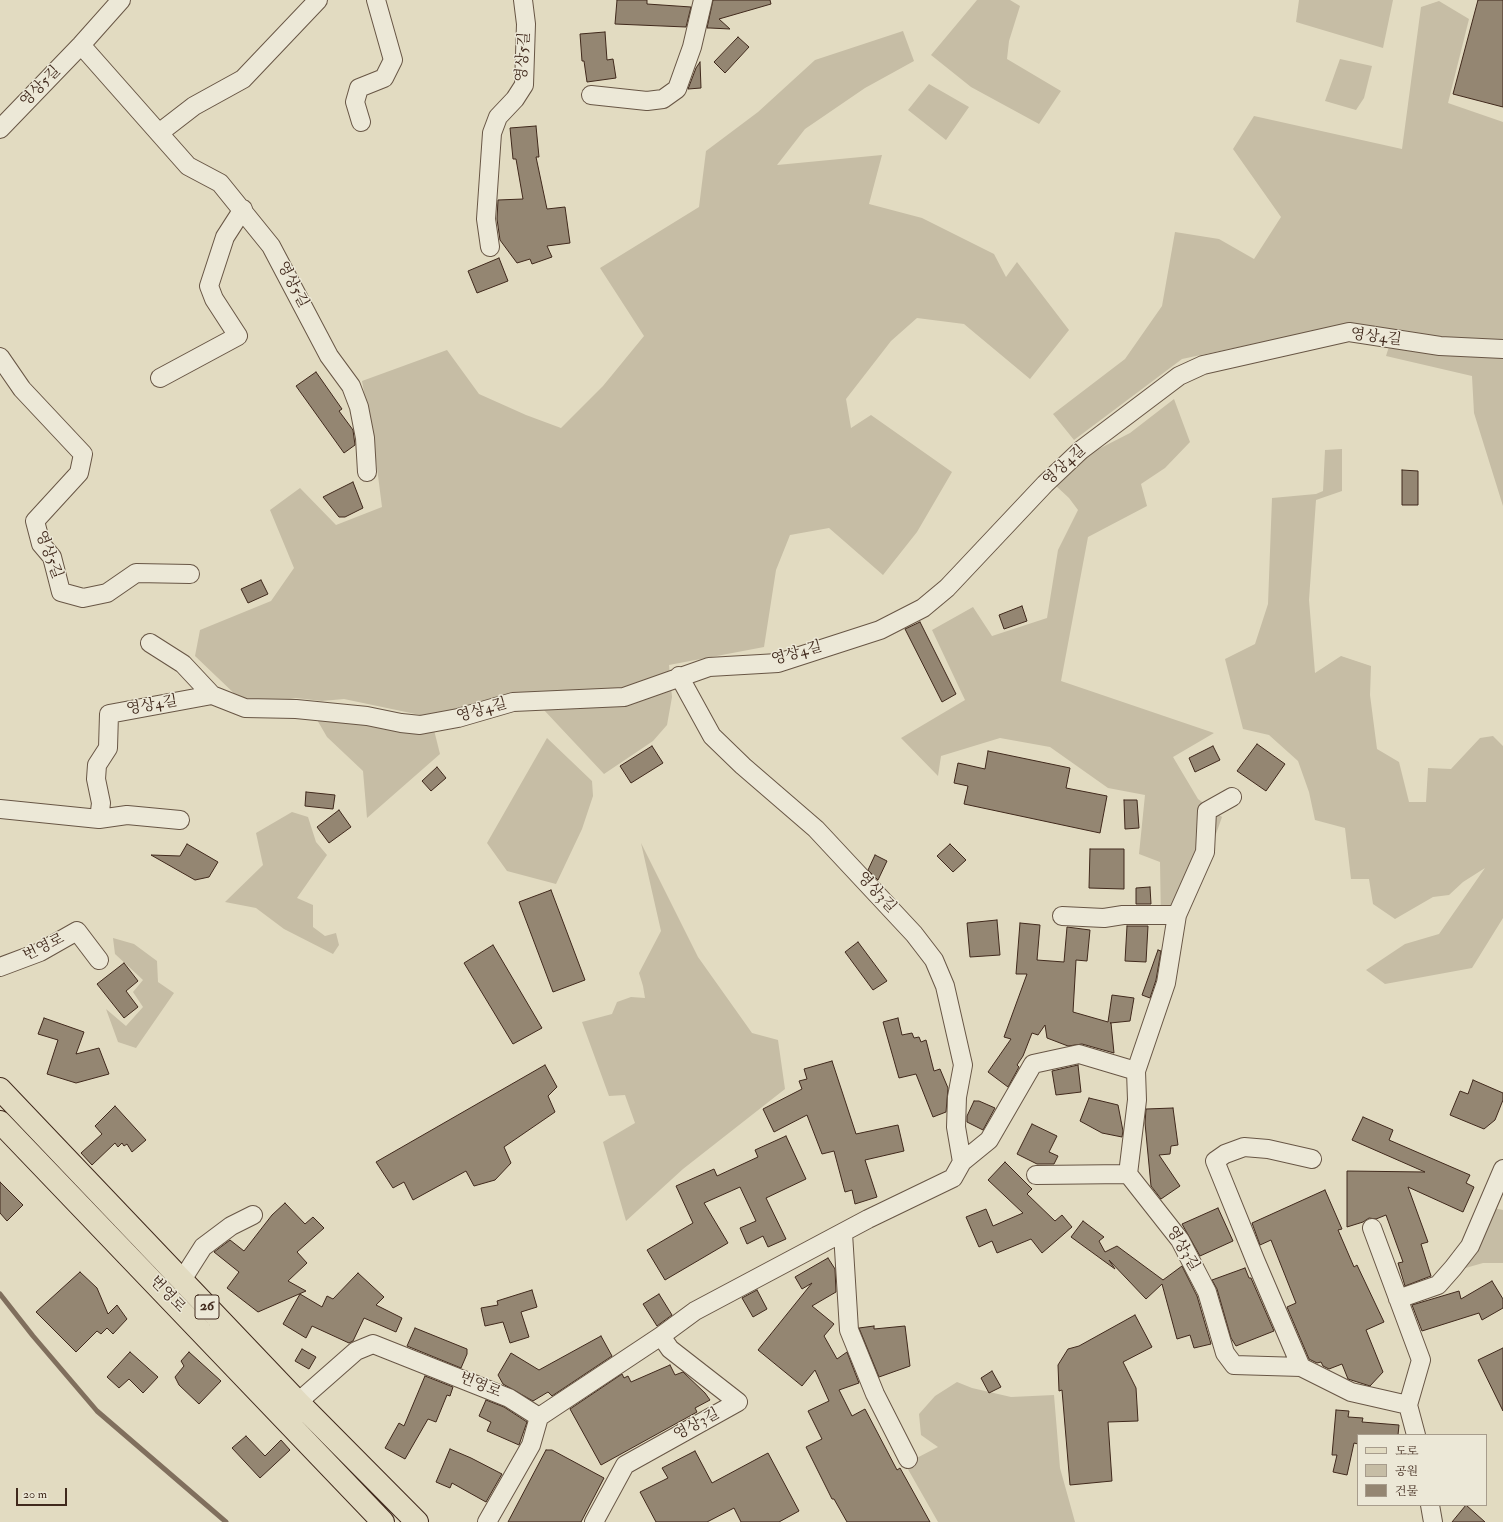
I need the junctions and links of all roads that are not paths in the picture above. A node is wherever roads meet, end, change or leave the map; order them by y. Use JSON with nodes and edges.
{"nodes":[{"id":1,"x":121,"y":0,"type":"edge"},
{"id":2,"x":318,"y":0,"type":"edge"},
{"id":3,"x":376,"y":0,"type":"edge"},
{"id":4,"x":523,"y":0,"type":"edge"},
{"id":5,"x":703,"y":0,"type":"edge"},
{"id":6,"x":81,"y":45,"type":"junction"},
{"id":7,"x":591,"y":95,"type":"dead end"},
{"id":8,"x":360,"y":122,"type":"dead end"},
{"id":9,"x":0,"y":129,"type":"edge"},
{"id":10,"x":159,"y":133,"type":"junction"},
{"id":11,"x":243,"y":209,"type":"junction"},
{"id":12,"x":490,"y":247,"type":"dead end"},
{"id":13,"x":1503,"y":349,"type":"edge"},
{"id":14,"x":0,"y":357,"type":"edge"},
{"id":15,"x":160,"y":378,"type":"dead end"},
{"id":16,"x":366,"y":472,"type":"dead end"},
{"id":17,"x":190,"y":574,"type":"dead end"},
{"id":18,"x":150,"y":643,"type":"dead end"},
{"id":19,"x":679,"y":676,"type":"junction"},
{"id":20,"x":212,"y":695,"type":"junction"},
{"id":21,"x":1232,"y":797,"type":"dead end"},
{"id":22,"x":0,"y":808,"type":"edge"},
{"id":23,"x":99,"y":819,"type":"junction"},
{"id":24,"x":180,"y":820,"type":"dead end"},
{"id":25,"x":1062,"y":916,"type":"dead end"},
{"id":26,"x":1178,"y":916,"type":"junction"},
{"id":27,"x":99,"y":960,"type":"dead end"},
{"id":28,"x":0,"y":967,"type":"edge"},
{"id":29,"x":1136,"y":1071,"type":"junction"},
{"id":30,"x":0,"y":1089,"type":"edge"},
{"id":31,"x":0,"y":1122,"type":"edge"},
{"id":32,"x":1312,"y":1159,"type":"dead end"},
{"id":33,"x":962,"y":1162,"type":"junction"},
{"id":34,"x":1503,"y":1169,"type":"edge"},
{"id":35,"x":1128,"y":1174,"type":"junction"},
{"id":36,"x":1036,"y":1175,"type":"dead end"},
{"id":37,"x":253,"y":1215,"type":"dead end"},
{"id":38,"x":1372,"y":1228,"type":"dead end"},
{"id":39,"x":843,"y":1233,"type":"junction"},
{"id":40,"x":182,"y":1280,"type":"junction"},
{"id":41,"x":1398,"y":1300,"type":"junction"},
{"id":42,"x":661,"y":1336,"type":"junction"},
{"id":43,"x":1301,"y":1367,"type":"junction"},
{"id":44,"x":298,"y":1402,"type":"junction"},
{"id":45,"x":1408,"y":1405,"type":"junction"},
{"id":46,"x":539,"y":1417,"type":"junction"},
{"id":47,"x":1416,"y":1434,"type":"edge"},
{"id":48,"x":908,"y":1459,"type":"dead end"},
{"id":49,"x":1430,"y":1506,"type":"edge"},
{"id":50,"x":383,"y":1522,"type":"edge"},
{"id":51,"x":417,"y":1522,"type":"edge"},
{"id":52,"x":487,"y":1522,"type":"edge"},
{"id":53,"x":594,"y":1522,"type":"edge"},
{"id":54,"x":1433,"y":1522,"type":"edge"}],
"edges":[{"from":1,"to":6,"type":"street","name":"영상5길"},
{"from":2,"to":10,"type":"street"},
{"from":3,"to":8,"type":"street"},
{"from":4,"to":12,"type":"street","name":"영상5길"},
{"from":5,"to":7,"type":"street"},
{"from":6,"to":9,"type":"street","name":"영상5길"},
{"from":6,"to":10,"type":"street","name":"영상5길"},
{"from":10,"to":11,"type":"street","name":"영상5길"},
{"from":11,"to":15,"type":"street"},
{"from":11,"to":16,"type":"street","name":"영상5길"},
{"from":13,"to":19,"type":"street","name":"영상4길"},
{"from":14,"to":17,"type":"street","name":"영상5길"},
{"from":18,"to":20,"type":"street"},
{"from":19,"to":20,"type":"street","name":"영상4길"},
{"from":19,"to":33,"type":"street","name":"영상3길"},
{"from":20,"to":23,"type":"street","name":"영상4길"},
{"from":21,"to":26,"type":"street"},
{"from":22,"to":23,"type":"street"},
{"from":23,"to":24,"type":"street"},
{"from":25,"to":26,"type":"street"},
{"from":26,"to":29,"type":"street"},
{"from":27,"to":28,"type":"street","name":"번영로"},
{"from":29,"to":33,"type":"street"},
{"from":29,"to":35,"type":"street"},
{"from":30,"to":40,"type":"main road","name":"번영로","number":"26"},
{"from":31,"to":50,"type":"main road","name":"번영로","number":"26"},
{"from":32,"to":43,"type":"street"},
{"from":33,"to":39,"type":"street"},
{"from":34,"to":41,"type":"street"},
{"from":35,"to":36,"type":"street"},
{"from":35,"to":43,"type":"street","name":"영상3길"},
{"from":37,"to":40,"type":"street"},
{"from":38,"to":41,"type":"street"},
{"from":39,"to":42,"type":"street"},
{"from":39,"to":48,"type":"street"},
{"from":40,"to":44,"type":"main road","name":"번영로","number":"26"},
{"from":41,"to":45,"type":"street"},
{"from":42,"to":46,"type":"street"},
{"from":42,"to":53,"type":"street","name":"영상3길"},
{"from":43,"to":45,"type":"street","name":"영상3길"},
{"from":44,"to":46,"type":"street","name":"번영로"},
{"from":44,"to":51,"type":"main road","name":"번영로","number":"26"},
{"from":45,"to":47,"type":"street"},
{"from":46,"to":52,"type":"street"},
{"from":49,"to":54,"type":"street"}]}
